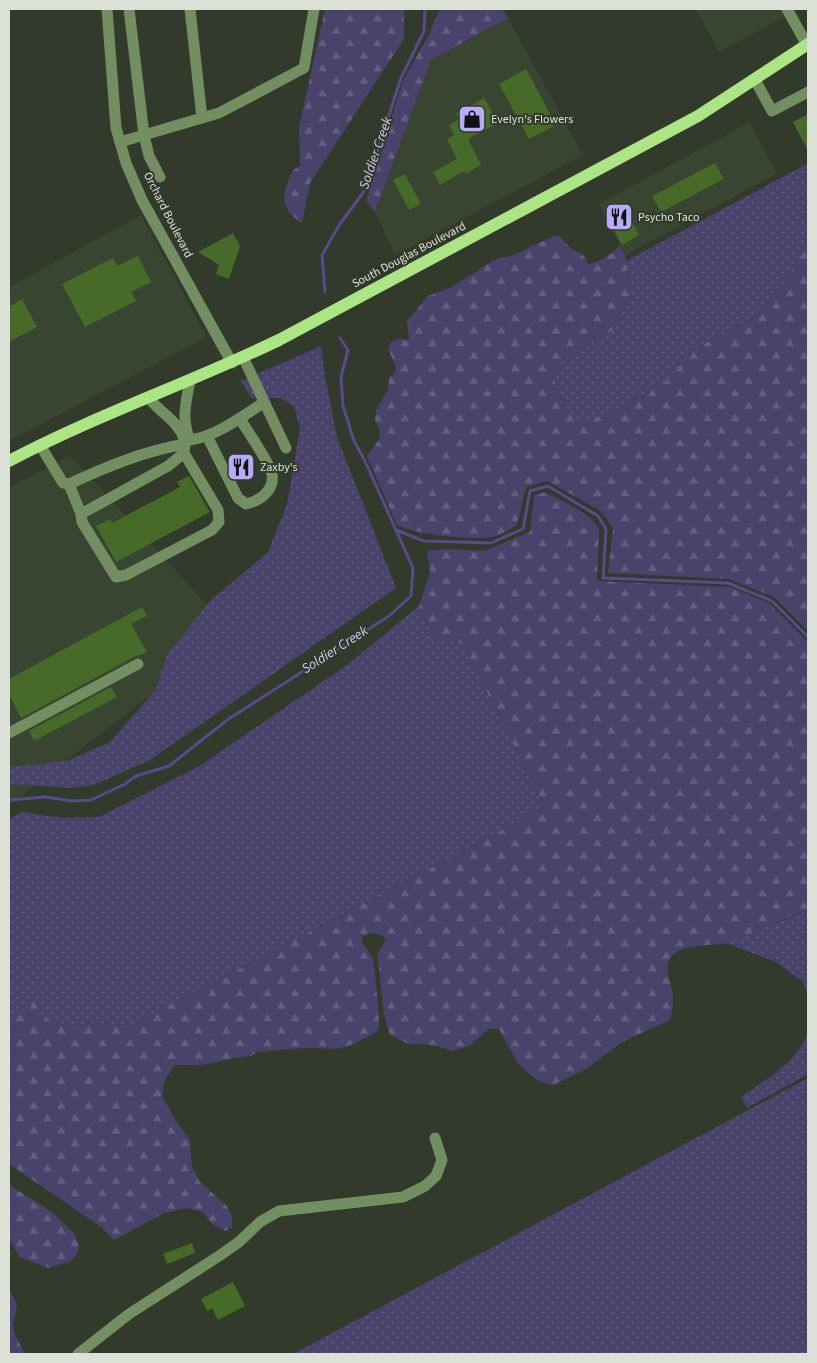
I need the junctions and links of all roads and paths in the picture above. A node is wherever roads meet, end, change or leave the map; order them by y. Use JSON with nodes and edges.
{"nodes":[{"id":1,"x":107,"y":9,"type":"edge"},
{"id":2,"x":129,"y":9,"type":"edge"},
{"id":3,"x":190,"y":9,"type":"edge"},
{"id":4,"x":314,"y":9,"type":"edge"},
{"id":5,"x":787,"y":9,"type":"edge"},
{"id":6,"x":808,"y":45,"type":"edge"},
{"id":7,"x":755,"y":80,"type":"junction"},
{"id":8,"x":808,"y":92,"type":"edge"},
{"id":9,"x":202,"y":118,"type":"junction"},
{"id":10,"x":144,"y":135,"type":"junction"},
{"id":11,"x":120,"y":142,"type":"junction"},
{"id":12,"x":160,"y":177,"type":"dead end"},
{"id":13,"x":238,"y":360,"type":"junction"},
{"id":14,"x":190,"y":380,"type":"junction"},
{"id":15,"x":149,"y":398,"type":"junction"},
{"id":16,"x":263,"y":403,"type":"junction"},
{"id":17,"x":240,"y":419,"type":"junction"},
{"id":18,"x":183,"y":429,"type":"junction"},
{"id":19,"x":207,"y":436,"type":"junction"},
{"id":20,"x":40,"y":445,"type":"junction"},
{"id":21,"x":184,"y":448,"type":"junction"},
{"id":22,"x":286,"y":448,"type":"dead end"},
{"id":23,"x":9,"y":461,"type":"edge"},
{"id":24,"x":69,"y":484,"type":"junction"},
{"id":25,"x":81,"y":514,"type":"junction"},
{"id":26,"x":138,"y":664,"type":"dead end"},
{"id":27,"x":9,"y":733,"type":"edge"},
{"id":28,"x":435,"y":1138,"type":"dead end"},
{"id":29,"x":78,"y":1354,"type":"edge"}],
"edges":[{"from":1,"to":11,"type":"street","name":"Orchard Boulevard"},
{"from":2,"to":10,"type":"street"},
{"from":3,"to":9,"type":"street"},
{"from":4,"to":9,"type":"street"},
{"from":5,"to":6,"type":"street"},
{"from":6,"to":7,"type":"main road","name":"South Douglas Boulevard"},
{"from":7,"to":8,"type":"street"},
{"from":7,"to":13,"type":"main road","name":"South Douglas Boulevard"},
{"from":9,"to":10,"type":"street"},
{"from":10,"to":11,"type":"street"},
{"from":10,"to":12,"type":"street"},
{"from":11,"to":13,"type":"street","name":"Orchard Boulevard"},
{"from":13,"to":14,"type":"main road","name":"South Douglas Boulevard"},
{"from":13,"to":16,"type":"street","name":"Orchard Boulevard"},
{"from":14,"to":15,"type":"main road","name":"South Douglas Boulevard"},
{"from":14,"to":18,"type":"street"},
{"from":15,"to":18,"type":"street"},
{"from":15,"to":20,"type":"main road","name":"South Douglas Boulevard"},
{"from":16,"to":17,"type":"street"},
{"from":16,"to":22,"type":"street","name":"Orchard Boulevard"},
{"from":17,"to":19,"type":"street"},
{"from":17,"to":19,"type":"street"},
{"from":18,"to":19,"type":"street"},
{"from":18,"to":21,"type":"street"},
{"from":20,"to":23,"type":"main road","name":"South Douglas Boulevard"},
{"from":20,"to":24,"type":"street"},
{"from":21,"to":24,"type":"street"},
{"from":21,"to":25,"type":"street"},
{"from":21,"to":25,"type":"street"},
{"from":24,"to":25,"type":"street"},
{"from":26,"to":27,"type":"street"},
{"from":28,"to":29,"type":"street"}]}
